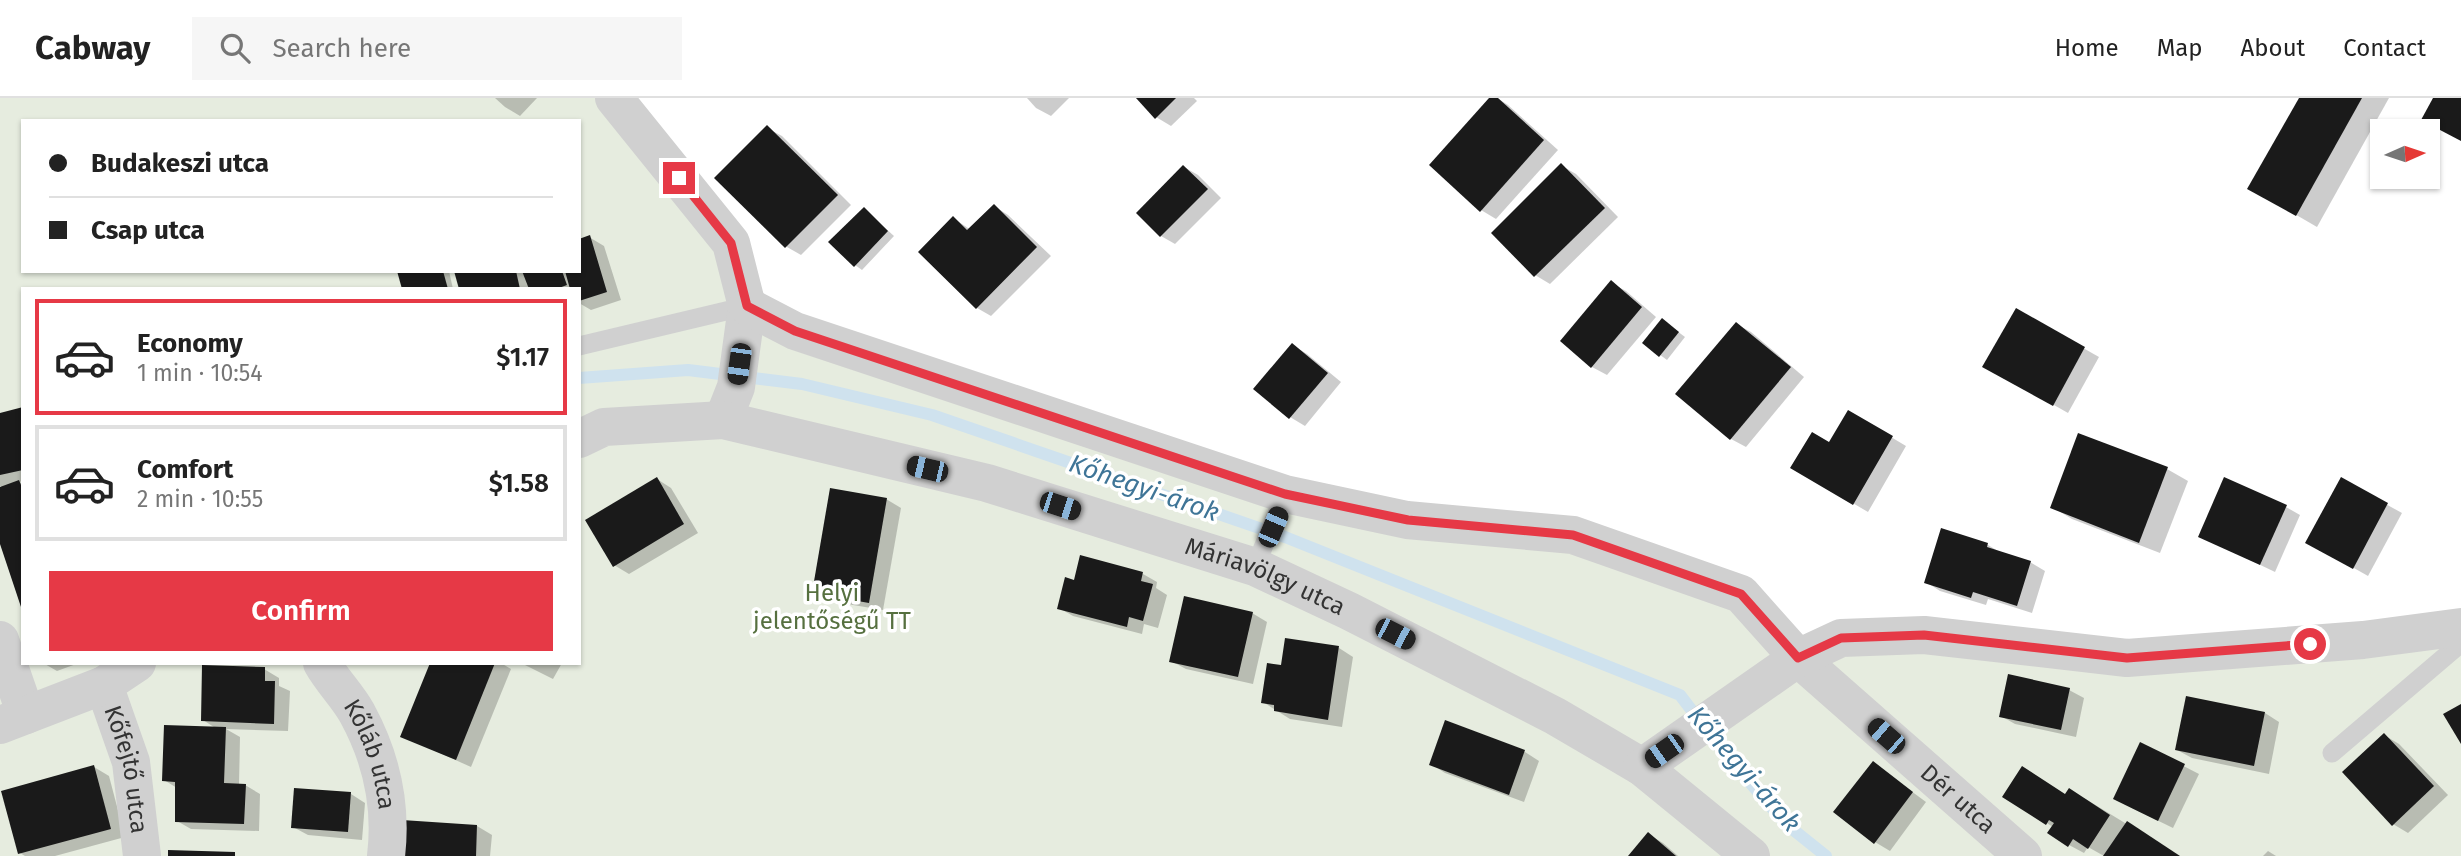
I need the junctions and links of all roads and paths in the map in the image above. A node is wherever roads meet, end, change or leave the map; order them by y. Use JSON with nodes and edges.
{"nodes":[{"id":1,"x":614,"y":98,"type":"edge"},
{"id":2,"x":744,"y":324,"type":"junction"},
{"id":3,"x":581,"y":346,"type":"edge"},
{"id":4,"x":729,"y":404,"type":"junction"},
{"id":5,"x":581,"y":438,"type":"edge"},
{"id":6,"x":1282,"y":504,"type":"junction"},
{"id":7,"x":1261,"y":554,"type":"junction"},
{"id":8,"x":2461,"y":626,"type":"edge"},
{"id":9,"x":0,"y":640,"type":"edge"},
{"id":10,"x":2461,"y":643,"type":"edge"},
{"id":11,"x":1798,"y":658,"type":"junction"},
{"id":12,"x":133,"y":665,"type":"edge"},
{"id":13,"x":323,"y":665,"type":"edge"},
{"id":14,"x":104,"y":685,"type":"junction"},
{"id":15,"x":13,"y":720,"type":"edge"},
{"id":16,"x":2332,"y":753,"type":"dead end"},
{"id":17,"x":1642,"y":767,"type":"junction"},
{"id":18,"x":142,"y":856,"type":"edge"},
{"id":19,"x":386,"y":856,"type":"edge"},
{"id":20,"x":1751,"y":856,"type":"edge"},
{"id":21,"x":2023,"y":856,"type":"edge"}],
"edges":[{"from":1,"to":2,"type":"street"},
{"from":2,"to":3,"type":"lane"},
{"from":2,"to":4,"type":"street"},
{"from":2,"to":6,"type":"street"},
{"from":4,"to":5,"type":"street","name":"Máriavölgy utca"},
{"from":4,"to":7,"type":"street","name":"Máriavölgy utca"},
{"from":6,"to":7,"type":"lane"},
{"from":6,"to":11,"type":"street"},
{"from":7,"to":17,"type":"street","name":"Máriavölgy utca"},
{"from":8,"to":11,"type":"street"},
{"from":9,"to":15,"type":"street"},
{"from":10,"to":16,"type":"lane"},
{"from":11,"to":17,"type":"street"},
{"from":11,"to":21,"type":"street","name":"Dér utca"},
{"from":12,"to":14,"type":"street"},
{"from":13,"to":19,"type":"street","name":"Kőláb utca"},
{"from":14,"to":15,"type":"street"},
{"from":14,"to":18,"type":"street","name":"Kőfejtő utca"},
{"from":17,"to":20,"type":"street","name":"Máriavölgy utca"}]}
